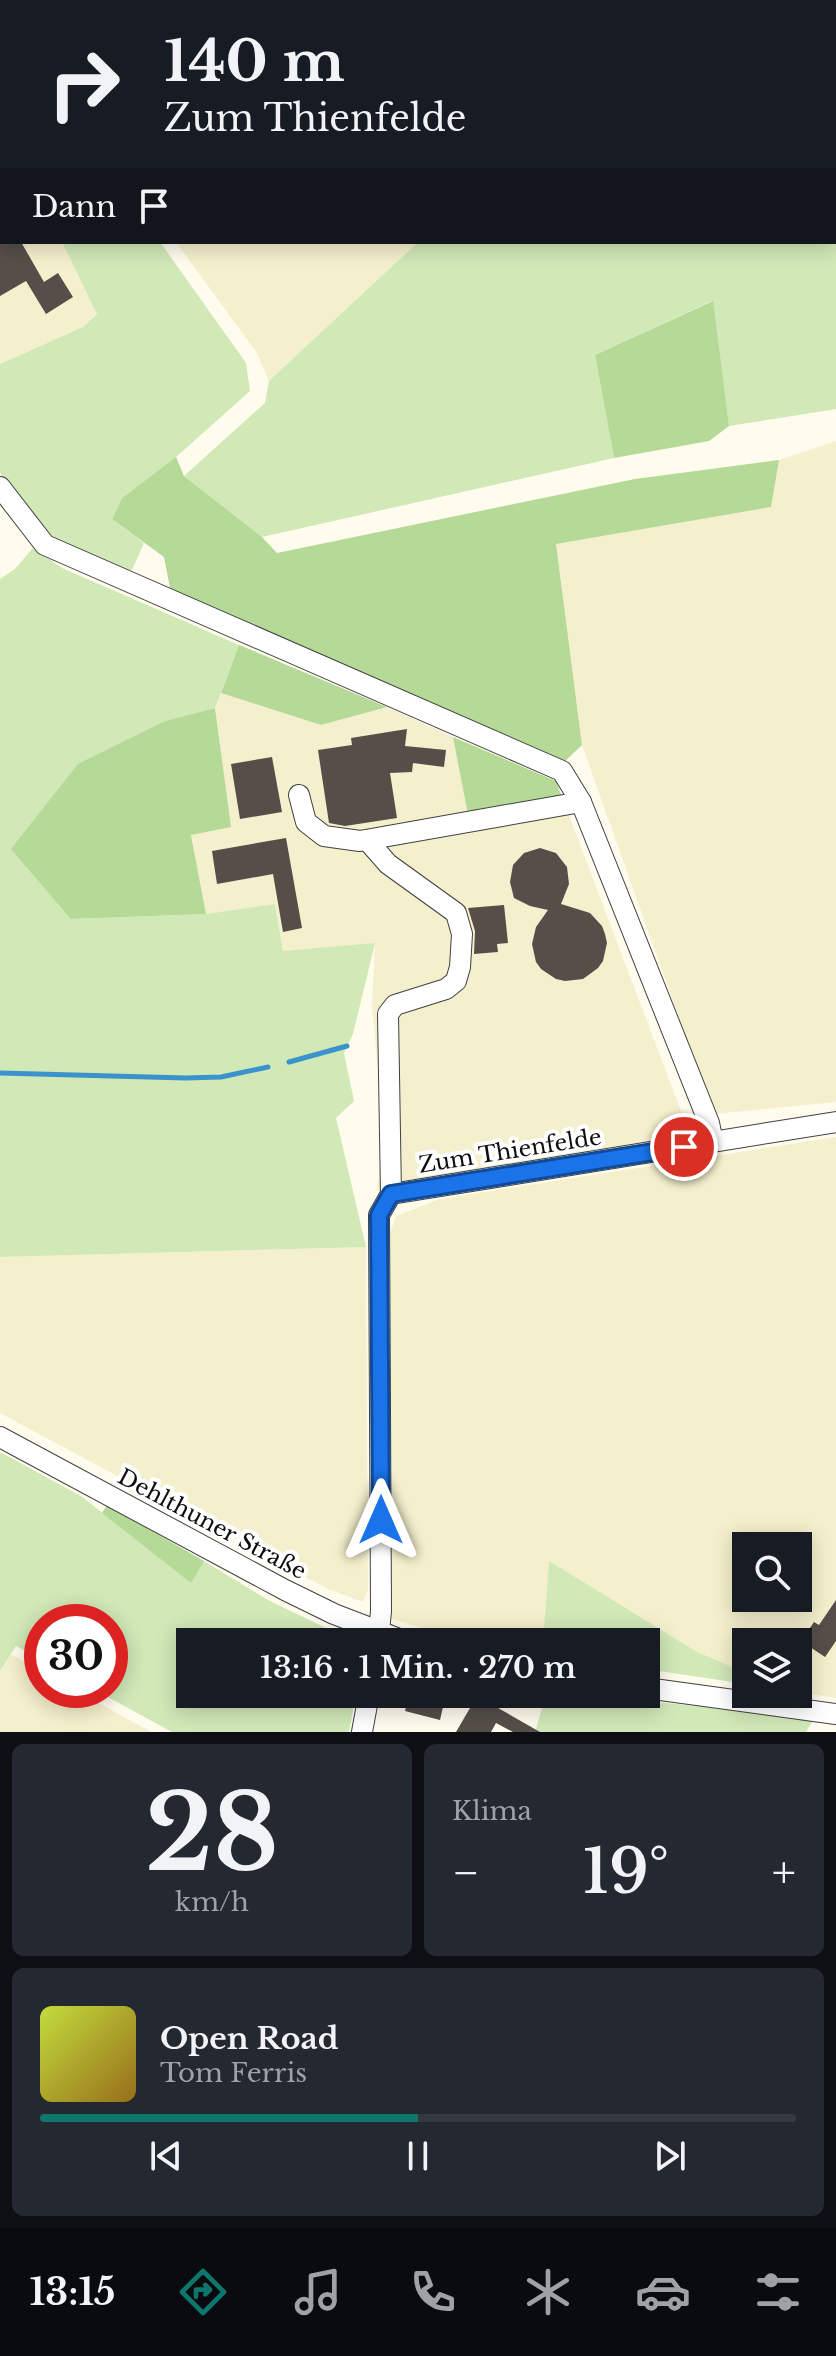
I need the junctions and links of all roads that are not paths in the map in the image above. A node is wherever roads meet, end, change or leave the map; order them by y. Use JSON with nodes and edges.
{"nodes":[{"id":1,"x":0,"y":487,"type":"edge"},
{"id":2,"x":299,"y":795,"type":"dead end"},
{"id":3,"x":581,"y":802,"type":"junction"},
{"id":4,"x":367,"y":840,"type":"junction"},
{"id":5,"x":836,"y":1122,"type":"edge"},
{"id":6,"x":713,"y":1142,"type":"junction"},
{"id":7,"x":391,"y":1194,"type":"junction"},
{"id":8,"x":0,"y":1437,"type":"edge"},
{"id":9,"x":360,"y":1628,"type":"edge"},
{"id":10,"x":379,"y":1628,"type":"edge"},
{"id":11,"x":660,"y":1690,"type":"edge"},
{"id":12,"x":366,"y":1708,"type":"edge"},
{"id":13,"x":836,"y":1714,"type":"edge"},
{"id":14,"x":362,"y":1732,"type":"edge"}],
"edges":[{"from":1,"to":3,"type":"street"},
{"from":2,"to":4,"type":"street"},
{"from":3,"to":4,"type":"street"},
{"from":3,"to":6,"type":"street"},
{"from":4,"to":7,"type":"street"},
{"from":5,"to":6,"type":"street","name":"Zum Thienfelde"},
{"from":6,"to":7,"type":"street","name":"Zum Thienfelde"},
{"from":7,"to":10,"type":"street"},
{"from":8,"to":9,"type":"street","name":"Dehlthuner Straße"},
{"from":11,"to":13,"type":"street"},
{"from":12,"to":14,"type":"street"}]}
